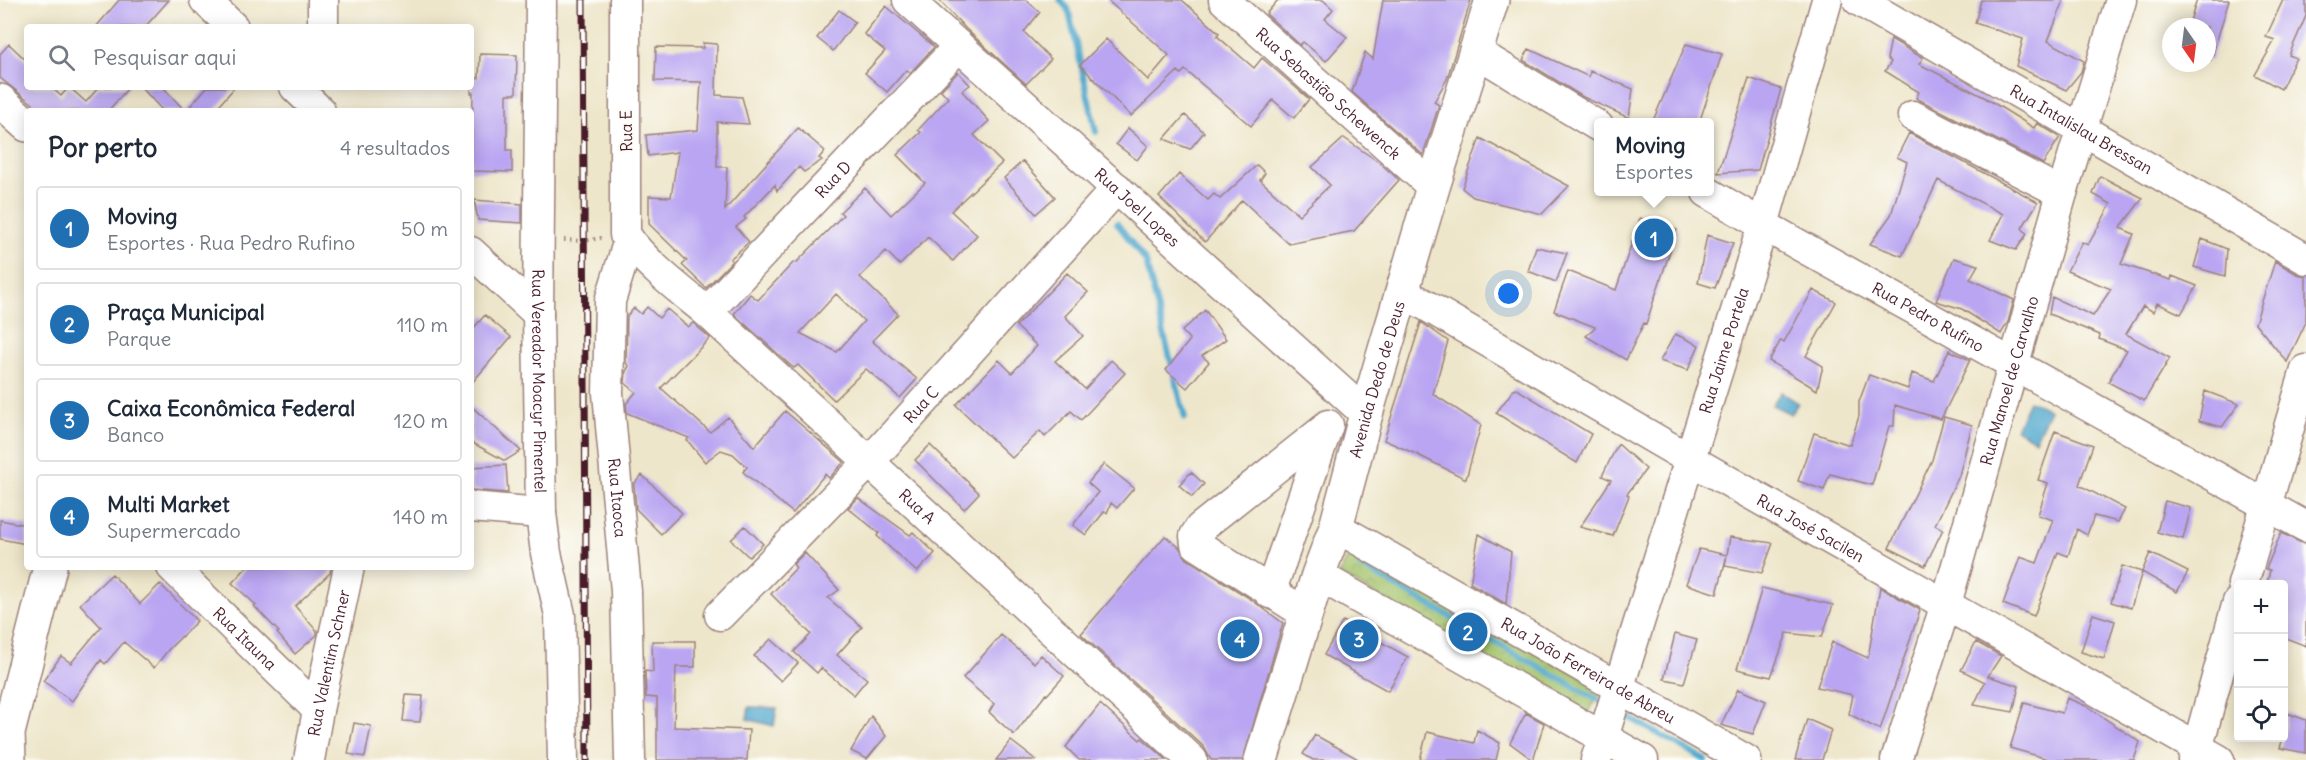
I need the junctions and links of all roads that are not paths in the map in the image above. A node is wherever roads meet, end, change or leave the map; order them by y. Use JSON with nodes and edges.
{"nodes":[{"id":1,"x":205,"y":0,"type":"edge"},
{"id":2,"x":323,"y":0,"type":"edge"},
{"id":3,"x":541,"y":0,"type":"edge"},
{"id":4,"x":625,"y":0,"type":"edge"},
{"id":5,"x":908,"y":0,"type":"edge"},
{"id":6,"x":1224,"y":0,"type":"edge"},
{"id":7,"x":1492,"y":0,"type":"edge"},
{"id":8,"x":1827,"y":0,"type":"edge"},
{"id":9,"x":1858,"y":0,"type":"edge"},
{"id":10,"x":2121,"y":0,"type":"edge"},
{"id":11,"x":230,"y":24,"type":"edge"},
{"id":12,"x":323,"y":24,"type":"edge"},
{"id":13,"x":958,"y":46,"type":"junction"},
{"id":14,"x":1476,"y":52,"type":"junction"},
{"id":15,"x":299,"y":90,"type":"edge"},
{"id":16,"x":324,"y":90,"type":"edge"},
{"id":17,"x":0,"y":101,"type":"edge"},
{"id":18,"x":319,"y":108,"type":"edge"},
{"id":19,"x":322,"y":108,"type":"edge"},
{"id":20,"x":1913,"y":116,"type":"dead end"},
{"id":21,"x":24,"y":122,"type":"edge"},
{"id":22,"x":1594,"y":123,"type":"edge"},
{"id":23,"x":2082,"y":130,"type":"junction"},
{"id":24,"x":1433,"y":187,"type":"junction"},
{"id":25,"x":1117,"y":188,"type":"junction"},
{"id":26,"x":2062,"y":193,"type":"junction"},
{"id":27,"x":1714,"y":196,"type":"edge"},
{"id":28,"x":1763,"y":225,"type":"junction"},
{"id":29,"x":632,"y":244,"type":"junction"},
{"id":30,"x":474,"y":255,"type":"edge"},
{"id":31,"x":2306,"y":259,"type":"edge"},
{"id":32,"x":1403,"y":292,"type":"junction"},
{"id":33,"x":707,"y":312,"type":"junction"},
{"id":34,"x":538,"y":314,"type":"junction"},
{"id":35,"x":2013,"y":365,"type":"junction"},
{"id":36,"x":2306,"y":370,"type":"edge"},
{"id":37,"x":1340,"y":390,"type":"junction"},
{"id":38,"x":1366,"y":414,"type":"junction"},
{"id":39,"x":1326,"y":428,"type":"junction"},
{"id":40,"x":1691,"y":460,"type":"junction"},
{"id":41,"x":870,"y":461,"type":"junction"},
{"id":42,"x":2266,"y":504,"type":"junction"},
{"id":43,"x":474,"y":507,"type":"edge"},
{"id":44,"x":541,"y":513,"type":"junction"},
{"id":45,"x":1336,"y":527,"type":"junction"},
{"id":46,"x":2306,"y":527,"type":"edge"},
{"id":47,"x":49,"y":570,"type":"edge"},
{"id":48,"x":175,"y":570,"type":"edge"},
{"id":49,"x":348,"y":570,"type":"edge"},
{"id":50,"x":1318,"y":575,"type":"junction"},
{"id":51,"x":2244,"y":580,"type":"edge"},
{"id":52,"x":1270,"y":593,"type":"junction"},
{"id":53,"x":1946,"y":604,"type":"junction"},
{"id":54,"x":1306,"y":614,"type":"junction"},
{"id":55,"x":720,"y":615,"type":"dead end"},
{"id":56,"x":2234,"y":620,"type":"edge"},
{"id":57,"x":1616,"y":693,"type":"junction"},
{"id":58,"x":318,"y":710,"type":"junction"},
{"id":59,"x":1601,"y":742,"type":"edge"},
{"id":60,"x":2204,"y":756,"type":"edge"},
{"id":61,"x":9,"y":760,"type":"edge"},
{"id":62,"x":309,"y":760,"type":"edge"},
{"id":63,"x":564,"y":760,"type":"edge"},
{"id":64,"x":630,"y":760,"type":"edge"},
{"id":65,"x":1192,"y":760,"type":"edge"},
{"id":66,"x":1261,"y":760,"type":"edge"},
{"id":67,"x":1643,"y":760,"type":"edge"},
{"id":68,"x":1746,"y":760,"type":"edge"},
{"id":69,"x":1896,"y":760,"type":"edge"}],
"edges":[{"from":1,"to":11,"type":"street"},
{"from":2,"to":12,"type":"street"},
{"from":3,"to":34,"type":"street","name":"Rua Vereador Moacyr Pimentel"},
{"from":4,"to":29,"type":"street","name":"Rua E"},
{"from":5,"to":13,"type":"street","name":"Rua Joel Lopes"},
{"from":6,"to":24,"type":"street","name":"Rua Sebastião Schewenck"},
{"from":7,"to":14,"type":"main road","name":"Avenida Dedo de Deus"},
{"from":8,"to":28,"type":"street","name":"Rua Jaime Portela"},
{"from":9,"to":23,"type":"street","name":"Rua Intalislau Bressan"},
{"from":10,"to":23,"type":"street","name":"Rua Manoel de Carvalho"},
{"from":13,"to":25,"type":"street","name":"Rua Joel Lopes"},
{"from":13,"to":33,"type":"street","name":"Rua D"},
{"from":14,"to":22,"type":"street"},
{"from":14,"to":24,"type":"main road","name":"Avenida Dedo de Deus"},
{"from":15,"to":18,"type":"street"},
{"from":16,"to":19,"type":"street"},
{"from":17,"to":21,"type":"main road"},
{"from":20,"to":26,"type":"street"},
{"from":23,"to":26,"type":"street","name":"Rua Manoel de Carvalho"},
{"from":23,"to":31,"type":"street","name":"Rua Intalislau Bressan"},
{"from":24,"to":32,"type":"main road","name":"Avenida Dedo de Deus"},
{"from":25,"to":37,"type":"street","name":"Rua Joel Lopes"},
{"from":25,"to":41,"type":"street","name":"Rua C"},
{"from":26,"to":35,"type":"street","name":"Rua Manoel de Carvalho"},
{"from":27,"to":28,"type":"street","name":"Rua Pedro Rufino"},
{"from":28,"to":35,"type":"street","name":"Rua Pedro Rufino"},
{"from":28,"to":40,"type":"street","name":"Rua Jaime Portela"},
{"from":29,"to":33,"type":"street","name":"Rua A"},
{"from":29,"to":64,"type":"street","name":"Rua Itaoca"},
{"from":30,"to":34,"type":"street"},
{"from":32,"to":38,"type":"main road","name":"Avenida Dedo de Deus"},
{"from":32,"to":40,"type":"street","name":"Rua José Sacilen"},
{"from":33,"to":41,"type":"street","name":"Rua A"},
{"from":34,"to":44,"type":"street","name":"Rua Vereador Moacyr Pimentel"},
{"from":35,"to":42,"type":"street","name":"Rua Pedro Rufino"},
{"from":35,"to":53,"type":"street","name":"Rua Manoel de Carvalho"},
{"from":36,"to":42,"type":"street"},
{"from":37,"to":38,"type":"street","name":"Rua Joel Lopes"},
{"from":37,"to":39,"type":"street"},
{"from":38,"to":45,"type":"main road","name":"Avenida Dedo de Deus"},
{"from":39,"to":52,"type":"street"},
{"from":39,"to":52,"type":"street"},
{"from":40,"to":53,"type":"street","name":"Rua José Sacilen"},
{"from":40,"to":57,"type":"street","name":"Rua Jaime Portela"},
{"from":41,"to":55,"type":"street","name":"Rua C"},
{"from":41,"to":65,"type":"street","name":"Rua A"},
{"from":42,"to":46,"type":"street","name":"Rua Pedro Rufino"},
{"from":42,"to":51,"type":"street"},
{"from":43,"to":44,"type":"street"},
{"from":44,"to":63,"type":"street","name":"Rua Vereador Moacyr Pimentel"},
{"from":45,"to":50,"type":"main road","name":"Avenida Dedo de Deus"},
{"from":45,"to":57,"type":"street","name":"Rua João Ferreira de Abreu"},
{"from":47,"to":61,"type":"main road"},
{"from":48,"to":58,"type":"street","name":"Rua Itauna"},
{"from":49,"to":58,"type":"street","name":"Rua Valentim Schner"},
{"from":50,"to":54,"type":"main road","name":"Avenida Dedo de Deus"},
{"from":50,"to":59,"type":"street"},
{"from":52,"to":54,"type":"street"},
{"from":53,"to":60,"type":"street","name":"Rua José Sacilen"},
{"from":53,"to":69,"type":"street","name":"Rua Manoel de Carvalho"},
{"from":54,"to":66,"type":"main road","name":"Avenida Dedo de Deus"},
{"from":56,"to":60,"type":"street"},
{"from":57,"to":59,"type":"street","name":"Rua Jaime Portela"},
{"from":57,"to":68,"type":"street","name":"Rua João Ferreira de Abreu"},
{"from":58,"to":62,"type":"street","name":"Rua Valentim Schner"},
{"from":59,"to":67,"type":"street"}]}
